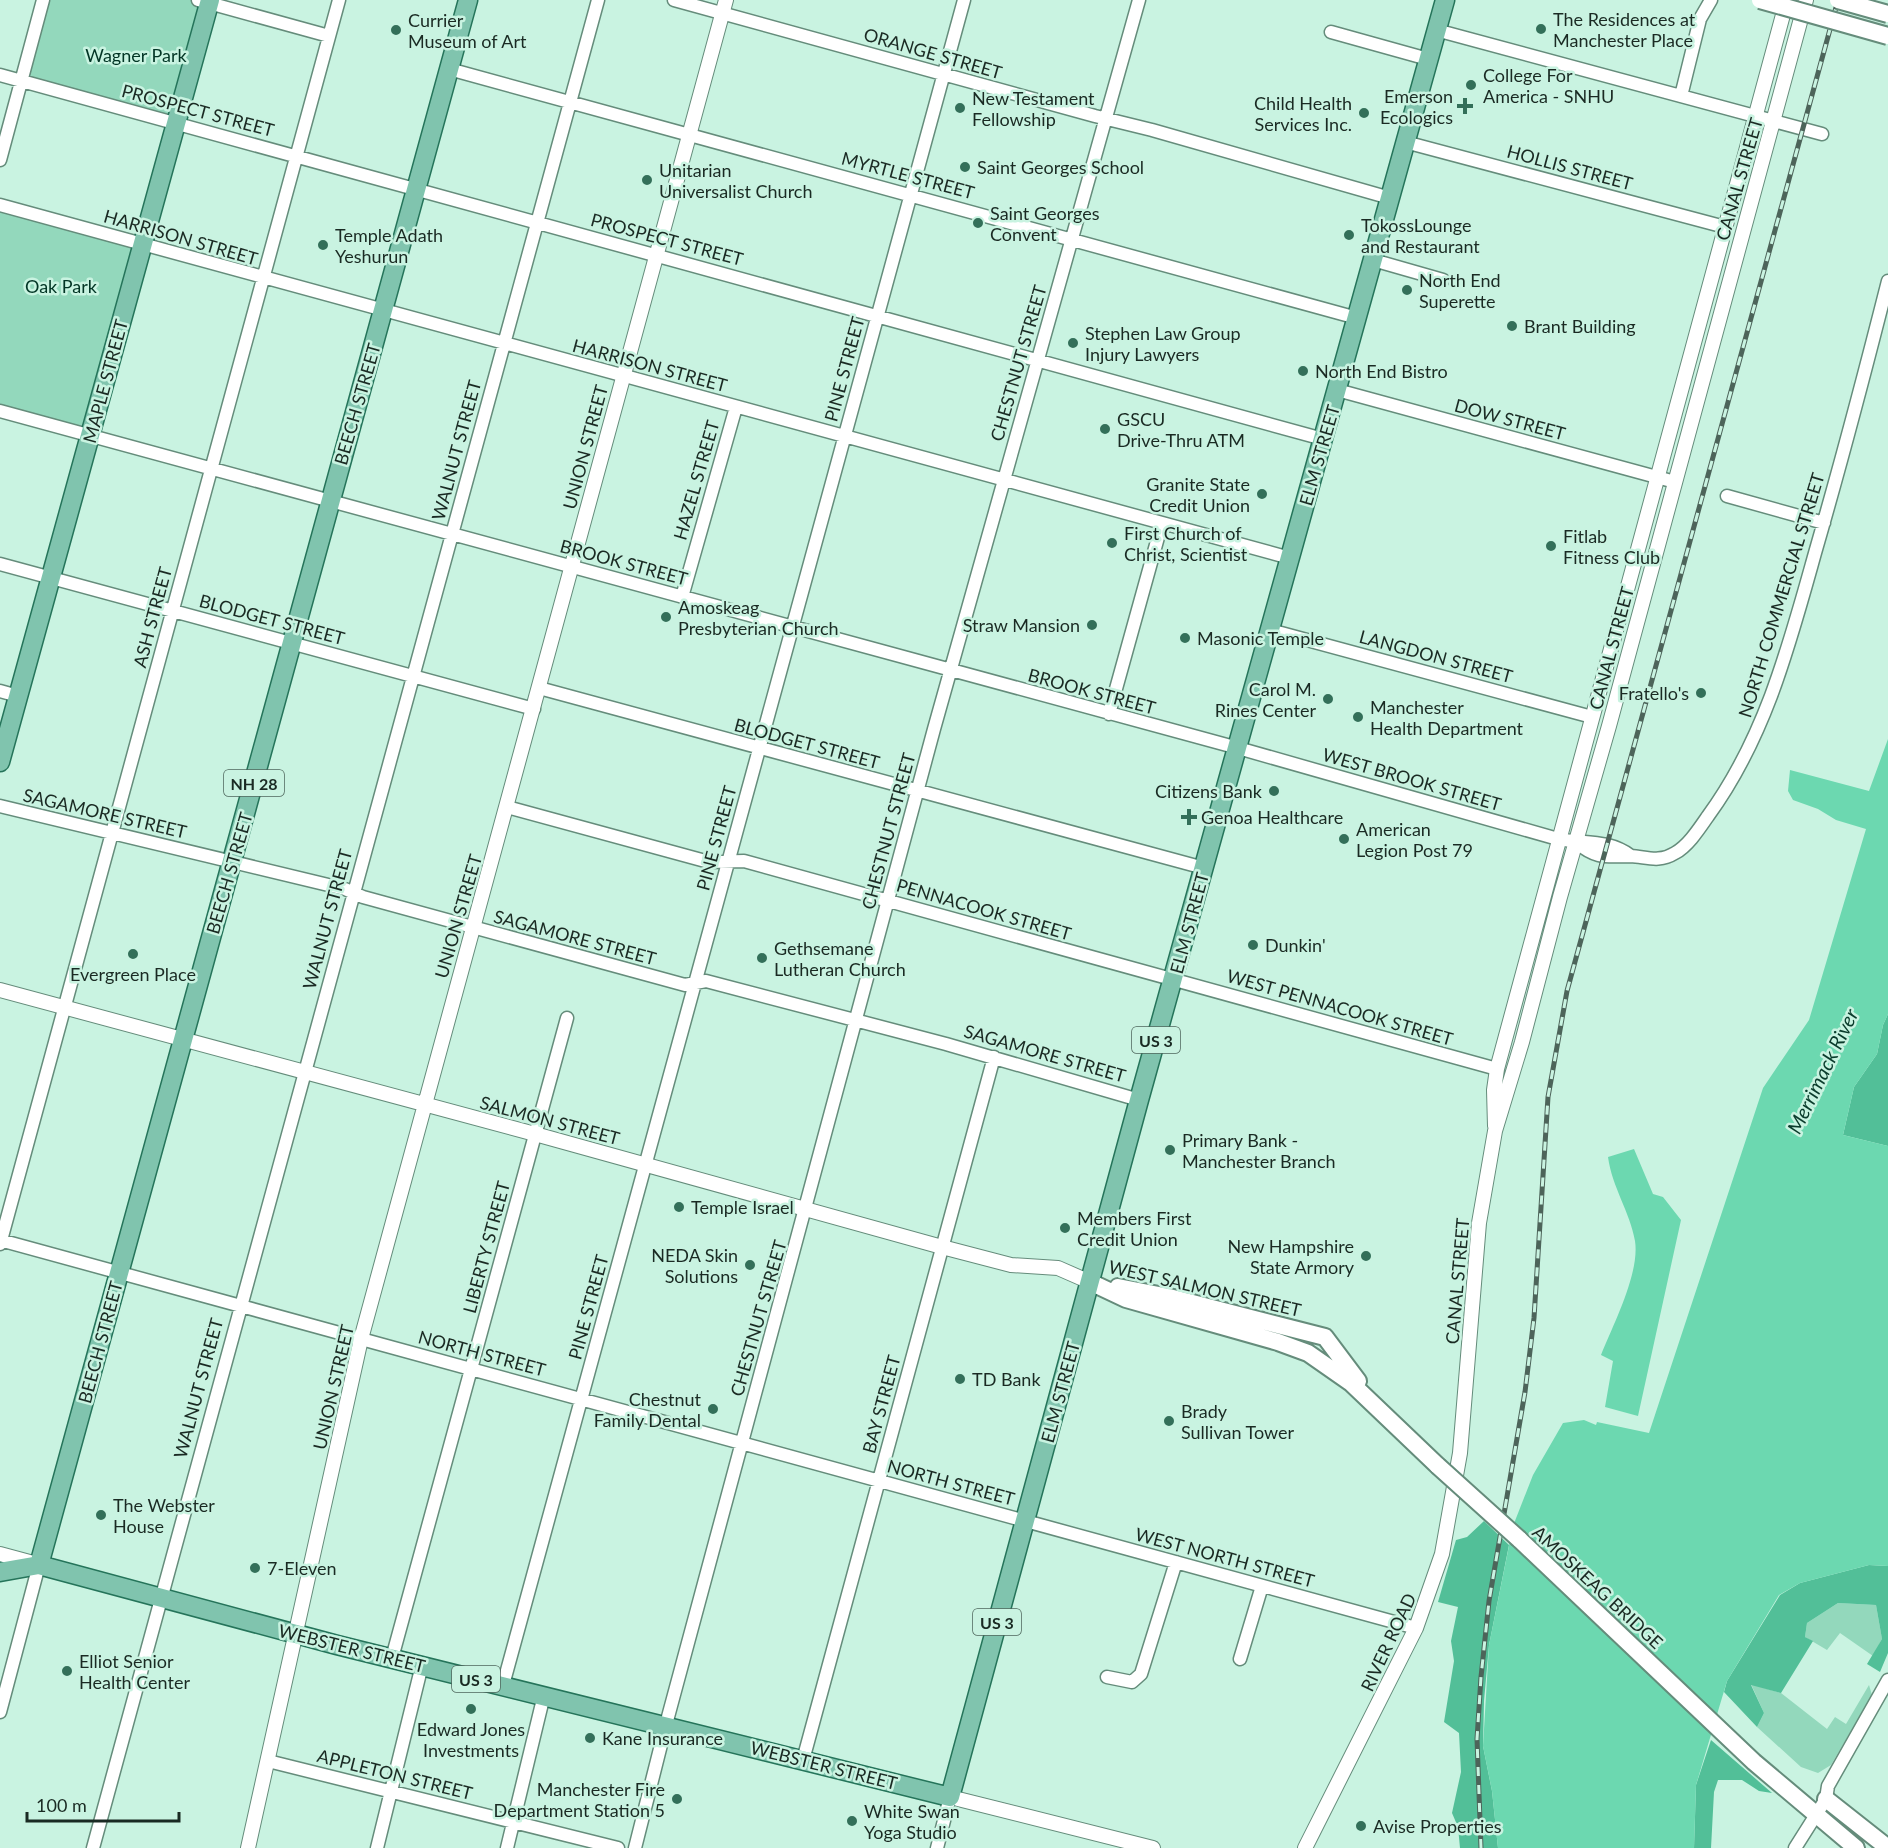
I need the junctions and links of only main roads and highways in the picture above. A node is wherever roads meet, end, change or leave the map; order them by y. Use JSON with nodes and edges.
{"nodes":[{"id":1,"x":468,"y":0,"type":"edge"},
{"id":2,"x":1445,"y":0,"type":"edge"},
{"id":3,"x":1760,"y":0,"type":"edge"},
{"id":4,"x":1838,"y":0,"type":"edge"},
{"id":5,"x":206,"y":1,"type":"edge"},
{"id":6,"x":1888,"y":14,"type":"edge"},
{"id":7,"x":1888,"y":36,"type":"edge"},
{"id":8,"x":9,"y":694,"type":"edge"},
{"id":9,"x":0,"y":762,"type":"edge"},
{"id":10,"x":1090,"y":1282,"type":"junction"},
{"id":11,"x":1438,"y":1466,"type":"joint"},
{"id":12,"x":39,"y":1565,"type":"junction"},
{"id":13,"x":0,"y":1572,"type":"edge"},
{"id":14,"x":950,"y":1797,"type":"joint"},
{"id":15,"x":1826,"y":1799,"type":"road end"},
{"id":16,"x":1856,"y":1848,"type":"edge"},
{"id":17,"x":1888,"y":1848,"type":"edge"}],
"edges":[{"from":1,"to":12,"type":"main road","name":"BEECH STREET","number":"NH 28"},
{"from":2,"to":10,"type":"main road","name":"ELM STREET","number":"US 3"},
{"from":3,"to":7,"type":"main road","bridge":true},
{"from":4,"to":6,"type":"main road","bridge":true},
{"from":5,"to":8,"type":"main road","name":"MAPLE STREET"},
{"from":8,"to":9,"type":"main road","name":"MAPLE STREET"},
{"from":10,"to":11,"type":"main road","name":"WEST SALMON STREET"},
{"from":10,"to":14,"type":"main road","name":"ELM STREET","number":"US 3"},
{"from":11,"to":16,"type":"main road","name":"AMOSKEAG BRIDGE","bridge":true},
{"from":12,"to":13,"type":"main road","number":"US 3"},
{"from":12,"to":14,"type":"main road","name":"WEBSTER STREET","number":"US 3"},
{"from":15,"to":17,"type":"main road"}]}
